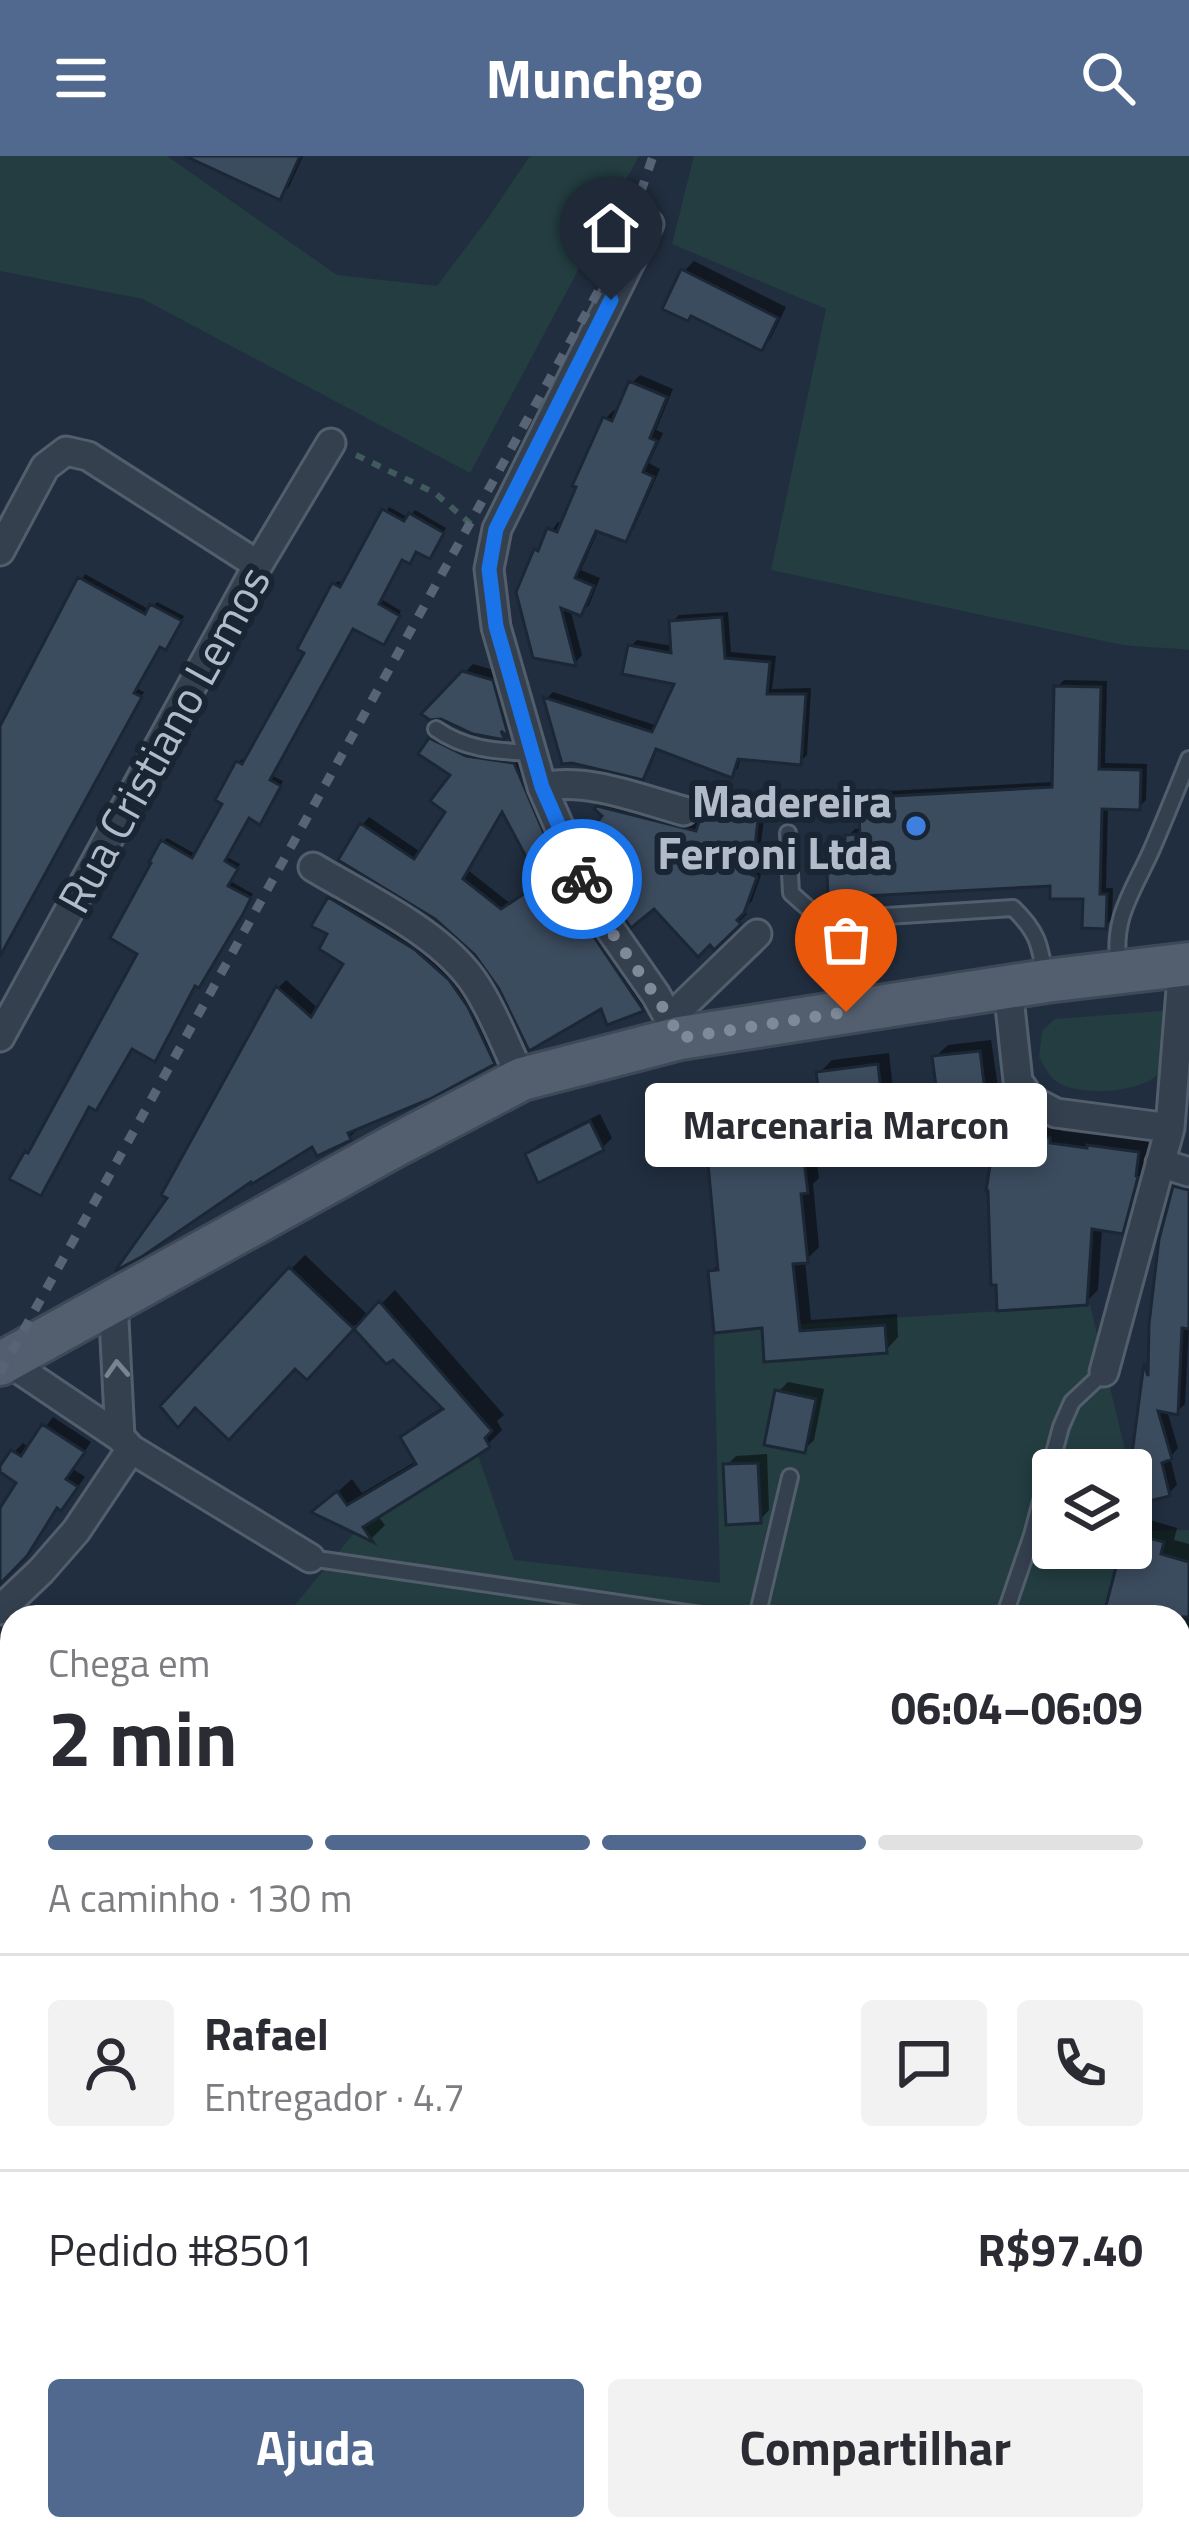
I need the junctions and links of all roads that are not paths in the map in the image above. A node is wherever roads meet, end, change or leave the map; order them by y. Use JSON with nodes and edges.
{"nodes":[{"id":1,"x":649,"y":224,"type":"dead end"},
{"id":2,"x":331,"y":443,"type":"road end"},
{"id":3,"x":0,"y":551,"type":"edge"},
{"id":4,"x":258,"y":565,"type":"junction"},
{"id":5,"x":436,"y":729,"type":"dead end"},
{"id":6,"x":532,"y":753,"type":"junction"},
{"id":7,"x":1189,"y":759,"type":"edge"},
{"id":8,"x":542,"y":787,"type":"junction"},
{"id":9,"x":684,"y":811,"type":"dead end"},
{"id":10,"x":788,"y":833,"type":"dead end"},
{"id":11,"x":314,"y":867,"type":"dead end"},
{"id":12,"x":757,"y":934,"type":"dead end"},
{"id":13,"x":1186,"y":964,"type":"edge"},
{"id":14,"x":1119,"y":973,"type":"junction"},
{"id":15,"x":1027,"y":984,"type":"junction"},
{"id":16,"x":675,"y":1028,"type":"junction"},
{"id":17,"x":0,"y":1037,"type":"edge"},
{"id":18,"x":522,"y":1079,"type":"junction"},
{"id":19,"x":1170,"y":1128,"type":"junction"},
{"id":20,"x":1160,"y":1163,"type":"junction"},
{"id":21,"x":1189,"y":1172,"type":"edge"},
{"id":22,"x":113,"y":1300,"type":"junction"},
{"id":23,"x":3,"y":1362,"type":"edge"},
{"id":24,"x":1104,"y":1372,"type":"joint"},
{"id":25,"x":126,"y":1443,"type":"junction"},
{"id":26,"x":790,"y":1477,"type":"dead end"},
{"id":27,"x":310,"y":1558,"type":"joint"},
{"id":28,"x":5,"y":1605,"type":"edge"},
{"id":29,"x":633,"y":1605,"type":"edge"},
{"id":30,"x":760,"y":1605,"type":"edge"},
{"id":31,"x":1008,"y":1605,"type":"edge"}],
"edges":[{"from":1,"to":6,"type":"street"},
{"from":2,"to":4,"type":"street","name":"Rua Cristiano Lemos"},
{"from":3,"to":4,"type":"street"},
{"from":4,"to":17,"type":"street","name":"Rua Cristiano Lemos"},
{"from":5,"to":6,"type":"lane"},
{"from":6,"to":8,"type":"street"},
{"from":7,"to":14,"type":"lane"},
{"from":8,"to":9,"type":"street"},
{"from":8,"to":16,"type":"street"},
{"from":10,"to":15,"type":"lane"},
{"from":11,"to":18,"type":"street"},
{"from":12,"to":16,"type":"street"},
{"from":13,"to":14,"type":"main road"},
{"from":13,"to":19,"type":"street"},
{"from":14,"to":15,"type":"main road"},
{"from":15,"to":16,"type":"main road"},
{"from":15,"to":19,"type":"street"},
{"from":16,"to":18,"type":"main road"},
{"from":18,"to":22,"type":"main road"},
{"from":19,"to":20,"type":"street"},
{"from":20,"to":21,"type":"street"},
{"from":20,"to":24,"type":"street"},
{"from":22,"to":23,"type":"main road"},
{"from":25,"to":22,"type":"street","one_way":true},
{"from":23,"to":25,"type":"street"},
{"from":24,"to":31,"type":"lane"},
{"from":25,"to":27,"type":"street"},
{"from":25,"to":28,"type":"street"},
{"from":26,"to":30,"type":"lane"},
{"from":27,"to":29,"type":"lane"}]}
